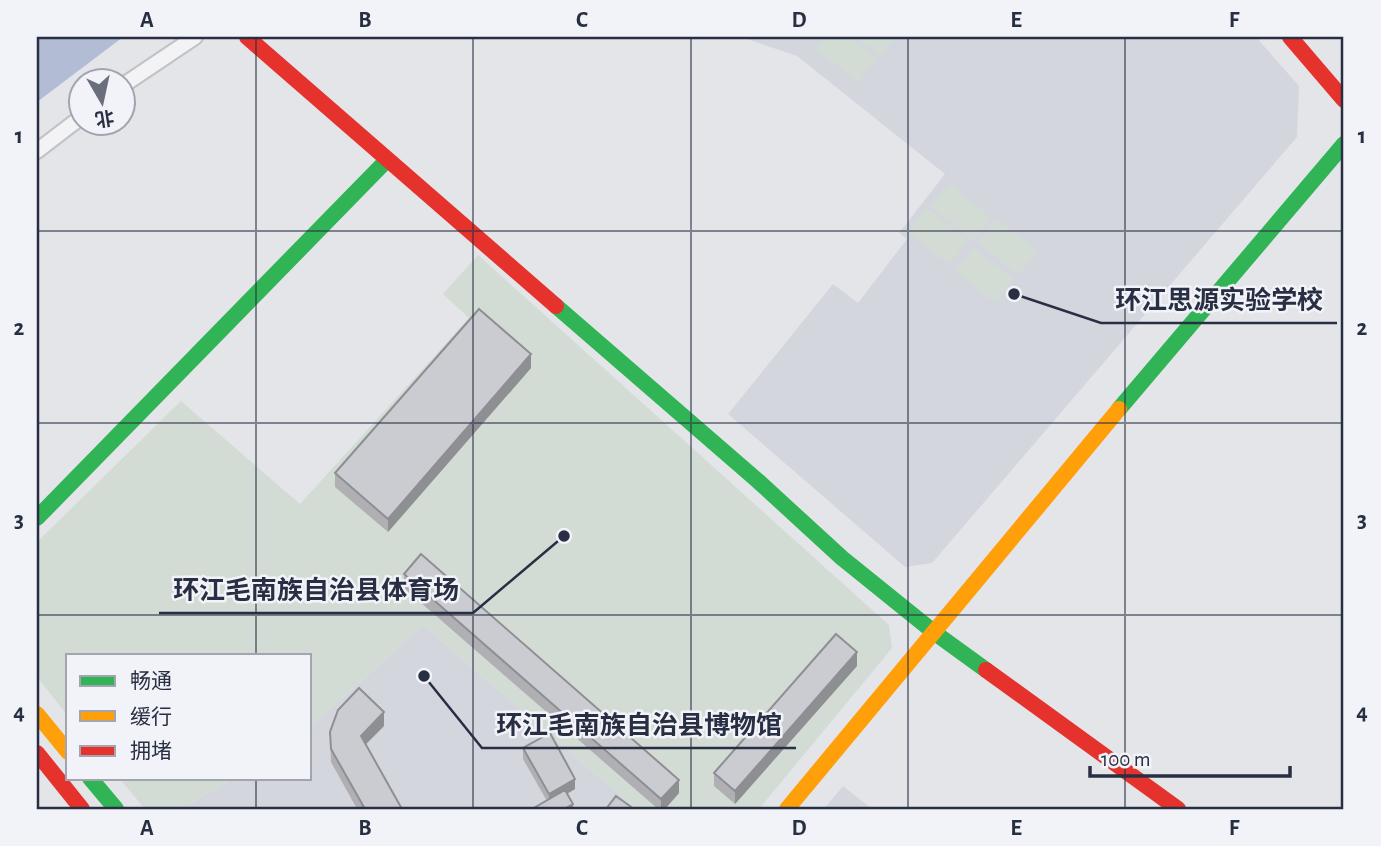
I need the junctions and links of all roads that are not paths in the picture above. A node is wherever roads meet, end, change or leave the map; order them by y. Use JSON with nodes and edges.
{"nodes":[{"id":1,"x":195,"y":37,"type":"edge"},
{"id":2,"x":247,"y":37,"type":"edge"},
{"id":3,"x":1290,"y":37,"type":"edge"},
{"id":4,"x":136,"y":77,"type":"edge"},
{"id":5,"x":1344,"y":100,"type":"edge"},
{"id":6,"x":66,"y":128,"type":"edge"},
{"id":7,"x":1344,"y":144,"type":"edge"},
{"id":8,"x":37,"y":151,"type":"edge"},
{"id":9,"x":387,"y":160,"type":"junction"},
{"id":10,"x":37,"y":518,"type":"edge"},
{"id":11,"x":934,"y":632,"type":"junction"},
{"id":12,"x":37,"y":714,"type":"edge"},
{"id":13,"x":66,"y":750,"type":"edge"},
{"id":14,"x":37,"y":753,"type":"edge"},
{"id":15,"x":92,"y":780,"type":"edge"},
{"id":16,"x":82,"y":809,"type":"edge"},
{"id":17,"x":116,"y":809,"type":"edge"},
{"id":18,"x":787,"y":809,"type":"edge"},
{"id":19,"x":1178,"y":809,"type":"edge"}],
"edges":[{"from":1,"to":4,"type":"street"},
{"from":2,"to":9,"type":"street"},
{"from":3,"to":5,"type":"street"},
{"from":6,"to":8,"type":"street"},
{"from":7,"to":11,"type":"street"},
{"from":9,"to":10,"type":"street"},
{"from":9,"to":11,"type":"street"},
{"from":11,"to":18,"type":"street"},
{"from":11,"to":19,"type":"street"},
{"from":12,"to":13,"type":"street"},
{"from":14,"to":16,"type":"street"},
{"from":15,"to":17,"type":"street"}]}
